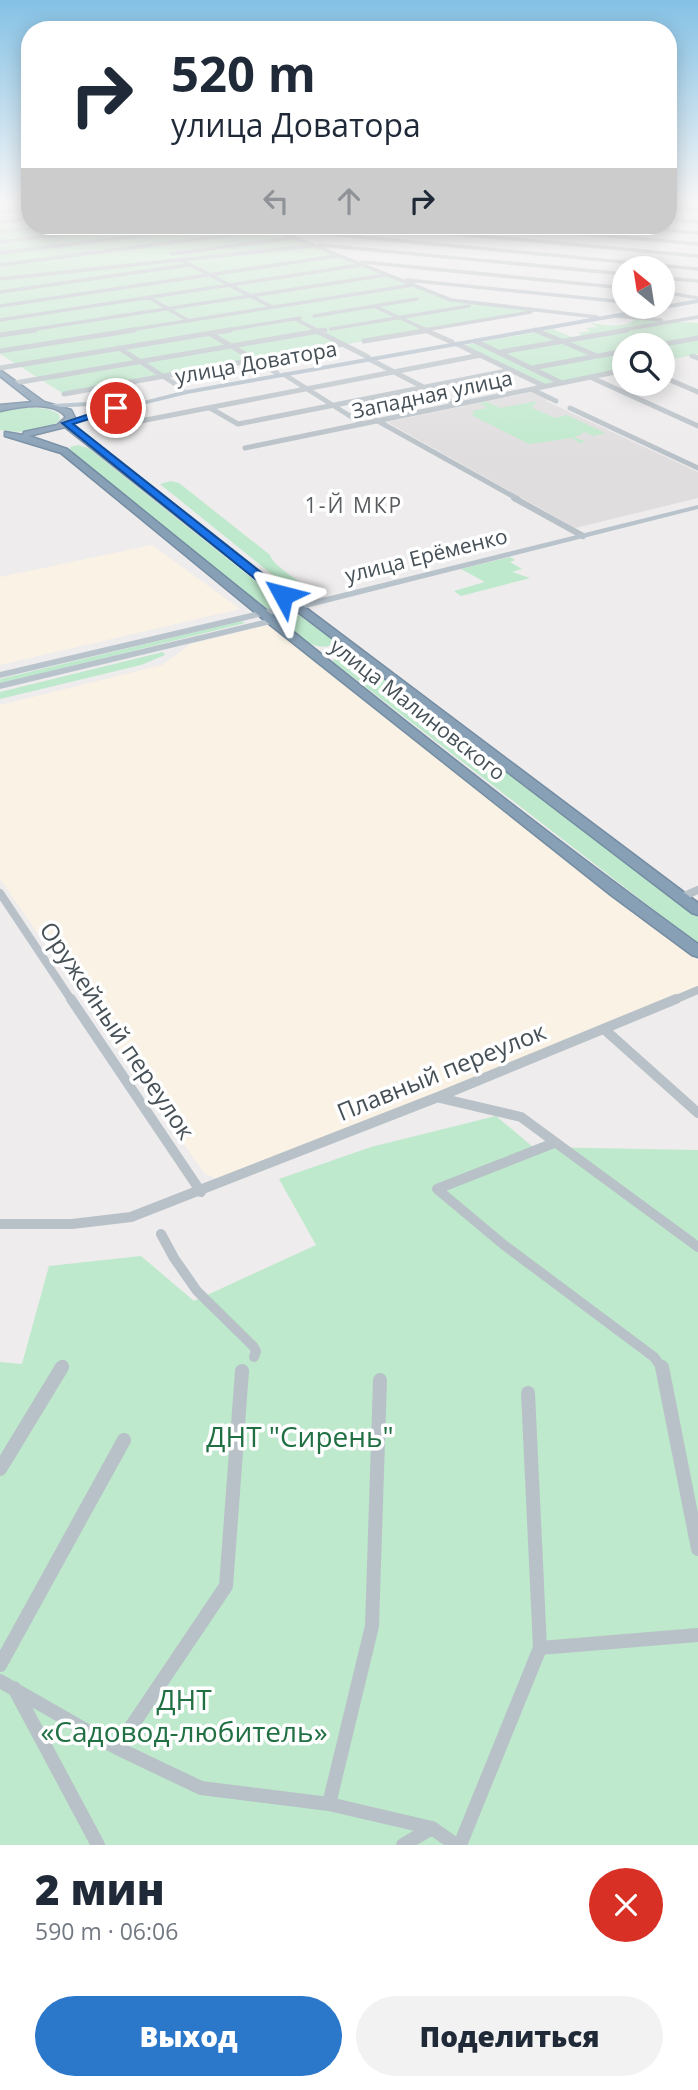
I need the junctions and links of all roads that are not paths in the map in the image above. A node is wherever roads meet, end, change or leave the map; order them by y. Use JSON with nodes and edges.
{"nodes":[{"id":1,"x":35,"y":287,"type":"edge"},
{"id":2,"x":130,"y":287,"type":"joint"},
{"id":3,"x":217,"y":287,"type":"edge"},
{"id":4,"x":234,"y":287,"type":"edge"},
{"id":5,"x":310,"y":287,"type":"edge"},
{"id":6,"x":336,"y":287,"type":"edge"},
{"id":7,"x":390,"y":287,"type":"edge"},
{"id":8,"x":420,"y":287,"type":"edge"},
{"id":9,"x":456,"y":287,"type":"edge"},
{"id":10,"x":29,"y":288,"type":"junction"},
{"id":11,"x":0,"y":292,"type":"edge"},
{"id":12,"x":352,"y":295,"type":"junction"},
{"id":13,"x":676,"y":295,"type":"edge"},
{"id":14,"x":251,"y":296,"type":"junction"},
{"id":15,"x":149,"y":298,"type":"junction"},
{"id":16,"x":46,"y":299,"type":"junction"},
{"id":17,"x":417,"y":299,"type":"dead end"},
{"id":18,"x":698,"y":299,"type":"edge"},
{"id":19,"x":612,"y":301,"type":"edge"},
{"id":20,"x":676,"y":302,"type":"edge"},
{"id":21,"x":478,"y":304,"type":"junction"},
{"id":22,"x":676,"y":304,"type":"edge"},
{"id":23,"x":0,"y":306,"type":"edge"},
{"id":24,"x":374,"y":306,"type":"junction"},
{"id":25,"x":272,"y":307,"type":"junction"},
{"id":26,"x":168,"y":309,"type":"junction"},
{"id":27,"x":543,"y":309,"type":"junction"},
{"id":28,"x":63,"y":311,"type":"junction"},
{"id":29,"x":612,"y":314,"type":"edge"},
{"id":30,"x":314,"y":316,"type":"dead end"},
{"id":31,"x":597,"y":317,"type":"junction"},
{"id":32,"x":612,"y":317,"type":"edge"},
{"id":33,"x":698,"y":317,"type":"edge"},
{"id":34,"x":400,"y":318,"type":"junction"},
{"id":35,"x":650,"y":319,"type":"edge"},
{"id":36,"x":0,"y":320,"type":"edge"},
{"id":37,"x":189,"y":321,"type":"junction"},
{"id":38,"x":674,"y":321,"type":"junction"},
{"id":39,"x":80,"y":323,"type":"junction"},
{"id":40,"x":698,"y":323,"type":"edge"},
{"id":41,"x":426,"y":330,"type":"junction"},
{"id":42,"x":535,"y":330,"type":"junction"},
{"id":43,"x":325,"y":331,"type":"junction"},
{"id":44,"x":209,"y":334,"type":"junction"},
{"id":45,"x":0,"y":335,"type":"edge"},
{"id":46,"x":99,"y":335,"type":"junction"},
{"id":47,"x":698,"y":338,"type":"edge"},
{"id":48,"x":364,"y":341,"type":"dead end"},
{"id":49,"x":475,"y":341,"type":"junction"},
{"id":50,"x":561,"y":341,"type":"junction"},
{"id":51,"x":675,"y":342,"type":"edge"},
{"id":52,"x":454,"y":343,"type":"junction"},
{"id":53,"x":343,"y":344,"type":"junction"},
{"id":54,"x":232,"y":347,"type":"junction"},
{"id":55,"x":119,"y":348,"type":"junction"},
{"id":56,"x":0,"y":351,"type":"edge"},
{"id":57,"x":501,"y":352,"type":"junction"},
{"id":58,"x":612,"y":353,"type":"edge"},
{"id":59,"x":481,"y":355,"type":"junction"},
{"id":60,"x":597,"y":356,"type":"junction"},
{"id":61,"x":370,"y":358,"type":"junction"},
{"id":62,"x":256,"y":360,"type":"junction"},
{"id":63,"x":141,"y":363,"type":"junction"},
{"id":64,"x":532,"y":368,"type":"junction"},
{"id":65,"x":0,"y":370,"type":"edge"},
{"id":66,"x":512,"y":370,"type":"junction"},
{"id":67,"x":395,"y":372,"type":"junction"},
{"id":68,"x":612,"y":373,"type":"edge"},
{"id":69,"x":281,"y":374,"type":"junction"},
{"id":70,"x":163,"y":376,"type":"junction"},
{"id":71,"x":590,"y":377,"type":"junction"},
{"id":72,"x":675,"y":382,"type":"edge"},
{"id":73,"x":15,"y":383,"type":"junction"},
{"id":74,"x":562,"y":383,"type":"junction"},
{"id":75,"x":545,"y":386,"type":"junction"},
{"id":76,"x":425,"y":387,"type":"junction"},
{"id":77,"x":307,"y":388,"type":"junction"},
{"id":78,"x":183,"y":389,"type":"junction"},
{"id":79,"x":531,"y":389,"type":"junction"},
{"id":80,"x":698,"y":392,"type":"edge"},
{"id":81,"x":26,"y":393,"type":"junction"},
{"id":82,"x":64,"y":394,"type":"dead end"},
{"id":83,"x":0,"y":398,"type":"edge"},
{"id":84,"x":556,"y":401,"type":"dead end"},
{"id":85,"x":456,"y":404,"type":"junction"},
{"id":86,"x":42,"y":405,"type":"junction"},
{"id":87,"x":333,"y":405,"type":"junction"},
{"id":88,"x":53,"y":406,"type":"junction"},
{"id":89,"x":100,"y":407,"type":"junction"},
{"id":90,"x":0,"y":408,"type":"edge"},
{"id":91,"x":210,"y":408,"type":"junction"},
{"id":92,"x":570,"y":408,"type":"dead end"},
{"id":93,"x":376,"y":420,"type":"junction"},
{"id":94,"x":68,"y":422,"type":"junction"},
{"id":95,"x":361,"y":423,"type":"junction"},
{"id":96,"x":115,"y":426,"type":"dead end"},
{"id":97,"x":698,"y":426,"type":"edge"},
{"id":98,"x":2,"y":434,"type":"edge"},
{"id":99,"x":92,"y":443,"type":"junction"},
{"id":100,"x":58,"y":448,"type":"junction"},
{"id":101,"x":245,"y":448,"type":"dead end"},
{"id":102,"x":698,"y":468,"type":"edge"},
{"id":103,"x":698,"y":507,"type":"edge"},
{"id":104,"x":583,"y":536,"type":"junction"},
{"id":105,"x":298,"y":607,"type":"junction"},
{"id":106,"x":268,"y":617,"type":"junction"},
{"id":107,"x":240,"y":618,"type":"junction"},
{"id":108,"x":250,"y":626,"type":"junction"},
{"id":109,"x":346,"y":643,"type":"junction"},
{"id":110,"x":312,"y":652,"type":"junction"},
{"id":111,"x":358,"y":652,"type":"junction"},
{"id":112,"x":324,"y":661,"type":"junction"},
{"id":113,"x":0,"y":675,"type":"edge"},
{"id":114,"x":0,"y":686,"type":"edge"},
{"id":115,"x":698,"y":890,"type":"edge"},
{"id":116,"x":0,"y":893,"type":"edge"},
{"id":117,"x":682,"y":897,"type":"junction"},
{"id":118,"x":698,"y":910,"type":"edge"},
{"id":119,"x":698,"y":952,"type":"edge"},
{"id":120,"x":698,"y":990,"type":"edge"},
{"id":121,"x":604,"y":1028,"type":"junction"},
{"id":122,"x":438,"y":1097,"type":"junction"},
{"id":123,"x":698,"y":1113,"type":"edge"},
{"id":124,"x":554,"y":1143,"type":"junction"},
{"id":125,"x":201,"y":1192,"type":"junction"},
{"id":126,"x":0,"y":1224,"type":"edge"},
{"id":127,"x":161,"y":1234,"type":"dead end"},
{"id":128,"x":698,"y":1247,"type":"edge"},
{"id":129,"x":254,"y":1357,"type":"dead end"},
{"id":130,"x":63,"y":1365,"type":"dead end"},
{"id":131,"x":242,"y":1370,"type":"dead end"},
{"id":132,"x":380,"y":1380,"type":"dead end"},
{"id":133,"x":528,"y":1393,"type":"dead end"},
{"id":134,"x":124,"y":1440,"type":"dead end"},
{"id":135,"x":0,"y":1469,"type":"edge"},
{"id":136,"x":698,"y":1549,"type":"edge"},
{"id":137,"x":698,"y":1635,"type":"edge"},
{"id":138,"x":540,"y":1648,"type":"junction"},
{"id":139,"x":0,"y":1665,"type":"edge"},
{"id":140,"x":6,"y":1684,"type":"edge"},
{"id":141,"x":117,"y":1748,"type":"junction"},
{"id":142,"x":328,"y":1804,"type":"junction"},
{"id":143,"x":432,"y":1828,"type":"junction"},
{"id":144,"x":98,"y":1845,"type":"edge"},
{"id":145,"x":403,"y":1845,"type":"edge"},
{"id":146,"x":458,"y":1845,"type":"edge"}],
"edges":[{"from":1,"to":10,"type":"street"},
{"from":2,"to":15,"type":"street"},
{"from":2,"to":16,"type":"street"},
{"from":3,"to":15,"type":"street"},
{"from":4,"to":14,"type":"street"},
{"from":5,"to":14,"type":"street"},
{"from":6,"to":12,"type":"street"},
{"from":7,"to":12,"type":"street"},
{"from":8,"to":21,"type":"street"},
{"from":9,"to":19,"type":"street"},
{"from":10,"to":11,"type":"street"},
{"from":10,"to":16,"type":"street"},
{"from":12,"to":25,"type":"street"},
{"from":13,"to":18,"type":"street"},
{"from":14,"to":25,"type":"street"},
{"from":14,"to":26,"type":"street"},
{"from":15,"to":26,"type":"street"},
{"from":15,"to":28,"type":"street"},
{"from":16,"to":23,"type":"street"},
{"from":16,"to":28,"type":"street"},
{"from":17,"to":24,"type":"street"},
{"from":18,"to":20,"type":"main road"},
{"from":18,"to":22,"type":"main road","name":"улица Доватора"},
{"from":21,"to":27,"type":"street"},
{"from":21,"to":34,"type":"street"},
{"from":24,"to":30,"type":"street"},
{"from":24,"to":34,"type":"street"},
{"from":25,"to":37,"type":"street"},
{"from":26,"to":37,"type":"street"},
{"from":26,"to":39,"type":"street"},
{"from":27,"to":31,"type":"street"},
{"from":27,"to":41,"type":"street"},
{"from":28,"to":36,"type":"street"},
{"from":28,"to":39,"type":"street"},
{"from":29,"to":31,"type":"main road","name":"улица Доватора"},
{"from":31,"to":52,"type":"main road","name":"улица Доватора"},
{"from":32,"to":42,"type":"main road","name":"улица Доватора"},
{"from":33,"to":38,"type":"street"},
{"from":34,"to":41,"type":"street"},
{"from":34,"to":43,"type":"street"},
{"from":35,"to":38,"type":"street"},
{"from":37,"to":46,"type":"street"},
{"from":38,"to":40,"type":"street"},
{"from":38,"to":50,"type":"street"},
{"from":39,"to":45,"type":"street"},
{"from":39,"to":46,"type":"street"},
{"from":41,"to":48,"type":"street"},
{"from":41,"to":52,"type":"street"},
{"from":42,"to":49,"type":"main road","name":"улица Доватора"},
{"from":42,"to":50,"type":"street"},
{"from":43,"to":44,"type":"street"},
{"from":43,"to":53,"type":"street"},
{"from":43,"to":54,"type":"street"},
{"from":44,"to":54,"type":"street"},
{"from":44,"to":55,"type":"street"},
{"from":46,"to":56,"type":"street"},
{"from":47,"to":51,"type":"street"},
{"from":49,"to":52,"type":"main road","name":"улица Доватора"},
{"from":49,"to":57,"type":"street"},
{"from":50,"to":57,"type":"street"},
{"from":50,"to":60,"type":"street"},
{"from":52,"to":59,"type":"street"},
{"from":52,"to":61,"type":"main road","name":"улица Доватора"},
{"from":53,"to":61,"type":"street"},
{"from":53,"to":62,"type":"street"},
{"from":54,"to":62,"type":"street"},
{"from":54,"to":63,"type":"street"},
{"from":55,"to":63,"type":"street"},
{"from":55,"to":65,"type":"street"},
{"from":57,"to":64,"type":"street"},
{"from":58,"to":60,"type":"street"},
{"from":59,"to":66,"type":"street"},
{"from":59,"to":67,"type":"street"},
{"from":60,"to":64,"type":"street"},
{"from":61,"to":67,"type":"street"},
{"from":61,"to":69,"type":"main road","name":"улица Доватора"},
{"from":62,"to":69,"type":"street"},
{"from":62,"to":70,"type":"street"},
{"from":63,"to":70,"type":"street"},
{"from":63,"to":73,"type":"street"},
{"from":64,"to":74,"type":"street"},
{"from":65,"to":73,"type":"highway"},
{"from":66,"to":75,"type":"street"},
{"from":66,"to":76,"type":"street"},
{"from":67,"to":76,"type":"street"},
{"from":67,"to":77,"type":"street"},
{"from":68,"to":71,"type":"street","name":"Западная улица"},
{"from":69,"to":77,"type":"street"},
{"from":69,"to":78,"type":"main road","name":"улица Доватора"},
{"from":69,"to":89,"type":"main road","name":"улица Доватора"},
{"from":70,"to":78,"type":"street"},
{"from":70,"to":82,"type":"street"},
{"from":71,"to":74,"type":"street","name":"Западная улица"},
{"from":71,"to":97,"type":"street"},
{"from":72,"to":80,"type":"street"},
{"from":73,"to":81,"type":"highway"},
{"from":74,"to":75,"type":"street","name":"Западная улица"},
{"from":75,"to":79,"type":"street","name":"Западная улица"},
{"from":76,"to":85,"type":"street"},
{"from":76,"to":87,"type":"street"},
{"from":77,"to":87,"type":"street"},
{"from":77,"to":91,"type":"street"},
{"from":78,"to":89,"type":"main road","name":"улица Доватора"},
{"from":79,"to":84,"type":"street"},
{"from":79,"to":85,"type":"street","name":"Западная улица"},
{"from":81,"to":83,"type":"highway"},
{"from":81,"to":86,"type":"highway"},
{"from":85,"to":93,"type":"street","name":"Западная улица"},
{"from":86,"to":88,"type":"highway"},
{"from":86,"to":90,"type":"highway"},
{"from":87,"to":91,"type":"street"},
{"from":87,"to":95,"type":"street"},
{"from":88,"to":89,"type":"main road","name":"улица Доватора"},
{"from":88,"to":94,"type":"highway","name":"улица Малиновского"},
{"from":89,"to":94,"type":"main road","name":"улица Доватора"},
{"from":91,"to":96,"type":"street"},
{"from":92,"to":102,"type":"street"},
{"from":93,"to":95,"type":"street","name":"Западная улица"},
{"from":93,"to":104,"type":"street"},
{"from":94,"to":98,"type":"highway"},
{"from":94,"to":99,"type":"highway","name":"улица Малиновского"},
{"from":95,"to":101,"type":"street","name":"Западная улица"},
{"from":98,"to":100,"type":"highway","name":"улица Малиновского"},
{"from":99,"to":100,"type":"highway"},
{"from":99,"to":105,"type":"highway","name":"улица Малиновского"},
{"from":100,"to":106,"type":"highway","name":"улица Малиновского"},
{"from":103,"to":104,"type":"street","name":"улица Ерёменко"},
{"from":104,"to":105,"type":"street","name":"улица Ерёменко"},
{"from":105,"to":106,"type":"street","name":"улица Ерёменко"},
{"from":105,"to":109,"type":"highway","name":"улица Малиновского"},
{"from":106,"to":107,"type":"street","name":"улица Ерёменко"},
{"from":106,"to":108,"type":"street","name":"улица Ерёменко"},
{"from":106,"to":110,"type":"highway","name":"улица Малиновского"},
{"from":107,"to":108,"type":"street"},
{"from":107,"to":113,"type":"street","name":"улица Ерёменко"},
{"from":108,"to":114,"type":"street","name":"улица Ерёменко"},
{"from":109,"to":110,"type":"highway"},
{"from":109,"to":111,"type":"highway","name":"улица Малиновского"},
{"from":110,"to":112,"type":"highway","name":"улица Малиновского"},
{"from":111,"to":112,"type":"highway"},
{"from":111,"to":117,"type":"highway","name":"улица Малиновского"},
{"from":112,"to":119,"type":"highway","name":"улица Малиновского"},
{"from":115,"to":117,"type":"street"},
{"from":116,"to":125,"type":"street","name":"Оружейный переулок"},
{"from":117,"to":118,"type":"highway","name":"улица Малиновского"},
{"from":120,"to":121,"type":"street","name":"Плавный переулок"},
{"from":121,"to":122,"type":"street","name":"Плавный переулок"},
{"from":121,"to":123,"type":"street"},
{"from":122,"to":124,"type":"street"},
{"from":122,"to":125,"type":"street","name":"Плавный переулок"},
{"from":124,"to":128,"type":"street"},
{"from":124,"to":136,"type":"street"},
{"from":125,"to":126,"type":"street","name":"Плавный переулок"},
{"from":127,"to":129,"type":"street"},
{"from":130,"to":135,"type":"street"},
{"from":131,"to":141,"type":"street"},
{"from":132,"to":142,"type":"street"},
{"from":133,"to":138,"type":"street"},
{"from":134,"to":139,"type":"street"},
{"from":137,"to":138,"type":"street"},
{"from":138,"to":146,"type":"street"},
{"from":140,"to":141,"type":"street"},
{"from":140,"to":144,"type":"street"},
{"from":141,"to":142,"type":"street"},
{"from":142,"to":143,"type":"street"},
{"from":143,"to":145,"type":"street"},
{"from":143,"to":146,"type":"street"}]}
